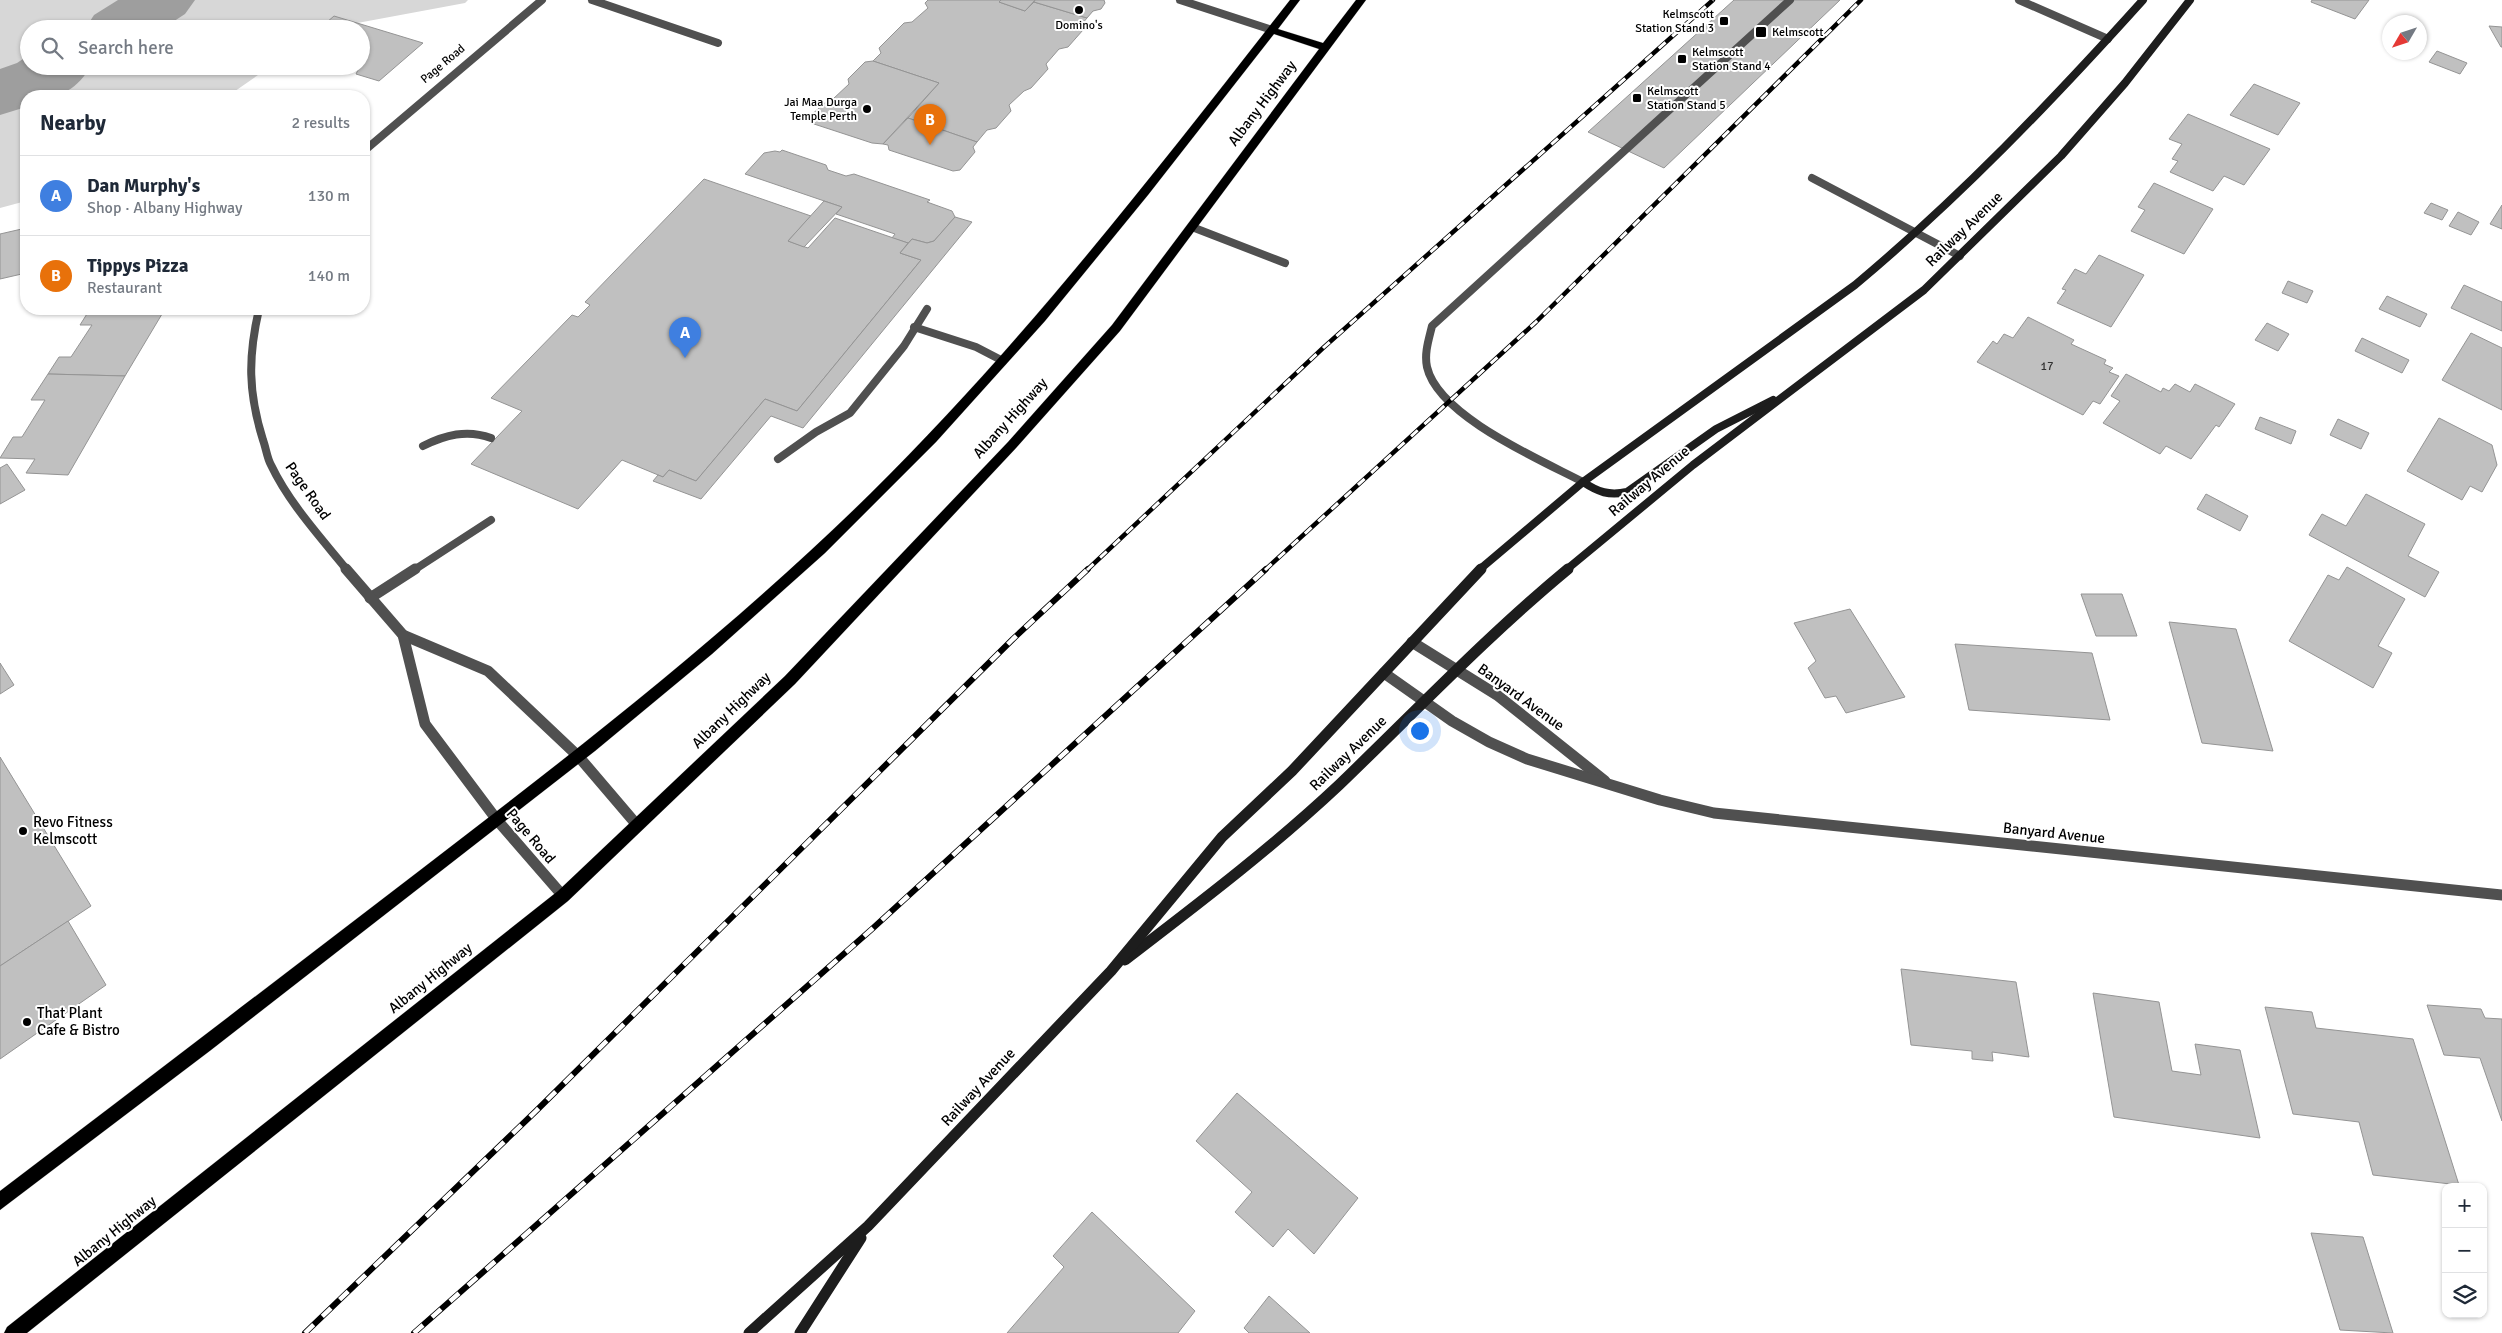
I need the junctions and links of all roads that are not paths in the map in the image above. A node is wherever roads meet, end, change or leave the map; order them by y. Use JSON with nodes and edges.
{"nodes":[{"id":1,"x":542,"y":0,"type":"edge"},
{"id":2,"x":592,"y":0,"type":"edge"},
{"id":3,"x":1180,"y":0,"type":"edge"},
{"id":4,"x":1295,"y":0,"type":"edge"},
{"id":5,"x":1362,"y":0,"type":"edge"},
{"id":6,"x":1790,"y":0,"type":"edge"},
{"id":7,"x":2019,"y":0,"type":"edge"},
{"id":8,"x":2143,"y":0,"type":"edge"},
{"id":9,"x":2190,"y":0,"type":"edge"},
{"id":10,"x":1272,"y":30,"type":"junction"},
{"id":11,"x":2108,"y":39,"type":"junction"},
{"id":12,"x":718,"y":43,"type":"dead end"},
{"id":13,"x":1328,"y":48,"type":"junction"},
{"id":14,"x":370,"y":146,"type":"edge"},
{"id":15,"x":1812,"y":178,"type":"dead end"},
{"id":16,"x":1192,"y":227,"type":"junction"},
{"id":17,"x":1914,"y":233,"type":"junction"},
{"id":18,"x":1960,"y":256,"type":"junction"},
{"id":19,"x":1286,"y":263,"type":"dead end"},
{"id":20,"x":927,"y":309,"type":"dead end"},
{"id":21,"x":258,"y":315,"type":"edge"},
{"id":22,"x":914,"y":327,"type":"junction"},
{"id":23,"x":1003,"y":362,"type":"junction"},
{"id":24,"x":1785,"y":395,"type":"junction"},
{"id":25,"x":492,"y":438,"type":"dead end"},
{"id":26,"x":423,"y":446,"type":"dead end"},
{"id":27,"x":778,"y":459,"type":"dead end"},
{"id":28,"x":1582,"y":482,"type":"junction"},
{"id":29,"x":491,"y":520,"type":"dead end"},
{"id":30,"x":370,"y":598,"type":"junction"},
{"id":31,"x":403,"y":635,"type":"junction"},
{"id":32,"x":1412,"y":642,"type":"junction"},
{"id":33,"x":1458,"y":669,"type":"junction"},
{"id":34,"x":1384,"y":673,"type":"junction"},
{"id":35,"x":1423,"y":703,"type":"junction"},
{"id":36,"x":579,"y":757,"type":"junction"},
{"id":37,"x":1607,"y":783,"type":"junction"},
{"id":38,"x":497,"y":820,"type":"junction"},
{"id":39,"x":637,"y":825,"type":"junction"},
{"id":40,"x":2502,"y":895,"type":"edge"},
{"id":41,"x":563,"y":896,"type":"junction"},
{"id":42,"x":1110,"y":971,"type":"junction"},
{"id":43,"x":0,"y":1202,"type":"edge"},
{"id":44,"x":868,"y":1226,"type":"junction"},
{"id":45,"x":13,"y":1333,"type":"edge"},
{"id":46,"x":749,"y":1333,"type":"edge"},
{"id":47,"x":800,"y":1333,"type":"edge"}],
"edges":[{"from":1,"to":14,"type":"street","name":"Page Road"},
{"from":2,"to":12,"type":"street"},
{"from":3,"to":10,"type":"street"},
{"from":4,"to":10,"type":"highway"},
{"from":5,"to":13,"type":"highway","name":"Albany Highway"},
{"from":6,"to":28,"type":"street"},
{"from":7,"to":11,"type":"street"},
{"from":8,"to":11,"type":"main road","name":"Railway Avenue"},
{"from":9,"to":18,"type":"main road","name":"Railway Avenue"},
{"from":10,"to":13,"type":"highway"},
{"from":10,"to":23,"type":"highway"},
{"from":11,"to":17,"type":"main road","name":"Railway Avenue"},
{"from":13,"to":16,"type":"highway","name":"Albany Highway"},
{"from":15,"to":17,"type":"street"},
{"from":16,"to":19,"type":"street"},
{"from":16,"to":39,"type":"highway","name":"Albany Highway"},
{"from":17,"to":18,"type":"street"},
{"from":17,"to":28,"type":"main road","name":"Railway Avenue"},
{"from":18,"to":24,"type":"main road","name":"Railway Avenue"},
{"from":20,"to":22,"type":"street"},
{"from":21,"to":30,"type":"street","name":"Page Road"},
{"from":22,"to":23,"type":"street"},
{"from":22,"to":27,"type":"street"},
{"from":23,"to":36,"type":"highway"},
{"from":24,"to":28,"type":"main road"},
{"from":24,"to":33,"type":"main road","name":"Railway Avenue"},
{"from":25,"to":26,"type":"street"},
{"from":28,"to":32,"type":"main road","name":"Railway Avenue"},
{"from":29,"to":30,"type":"street"},
{"from":30,"to":31,"type":"street","name":"Page Road"},
{"from":31,"to":36,"type":"street","name":"Page Road"},
{"from":31,"to":38,"type":"street","name":"Page Road"},
{"from":32,"to":33,"type":"street","name":"Banyard Avenue"},
{"from":32,"to":34,"type":"main road","name":"Railway Avenue"},
{"from":33,"to":35,"type":"main road","name":"Railway Avenue"},
{"from":33,"to":37,"type":"street","name":"Banyard Avenue"},
{"from":34,"to":35,"type":"street","name":"Banyard Avenue"},
{"from":34,"to":42,"type":"main road","name":"Railway Avenue"},
{"from":35,"to":37,"type":"street","name":"Banyard Avenue"},
{"from":35,"to":42,"type":"main road","name":"Railway Avenue"},
{"from":36,"to":38,"type":"highway"},
{"from":36,"to":39,"type":"street","name":"Page Road"},
{"from":37,"to":40,"type":"street","name":"Banyard Avenue"},
{"from":38,"to":41,"type":"street","name":"Page Road"},
{"from":38,"to":43,"type":"highway"},
{"from":39,"to":41,"type":"highway","name":"Albany Highway"},
{"from":41,"to":45,"type":"highway","name":"Albany Highway"},
{"from":42,"to":44,"type":"main road","name":"Railway Avenue"},
{"from":44,"to":46,"type":"main road","name":"Railway Avenue"},
{"from":44,"to":47,"type":"main road","name":"Railway Avenue"}]}
